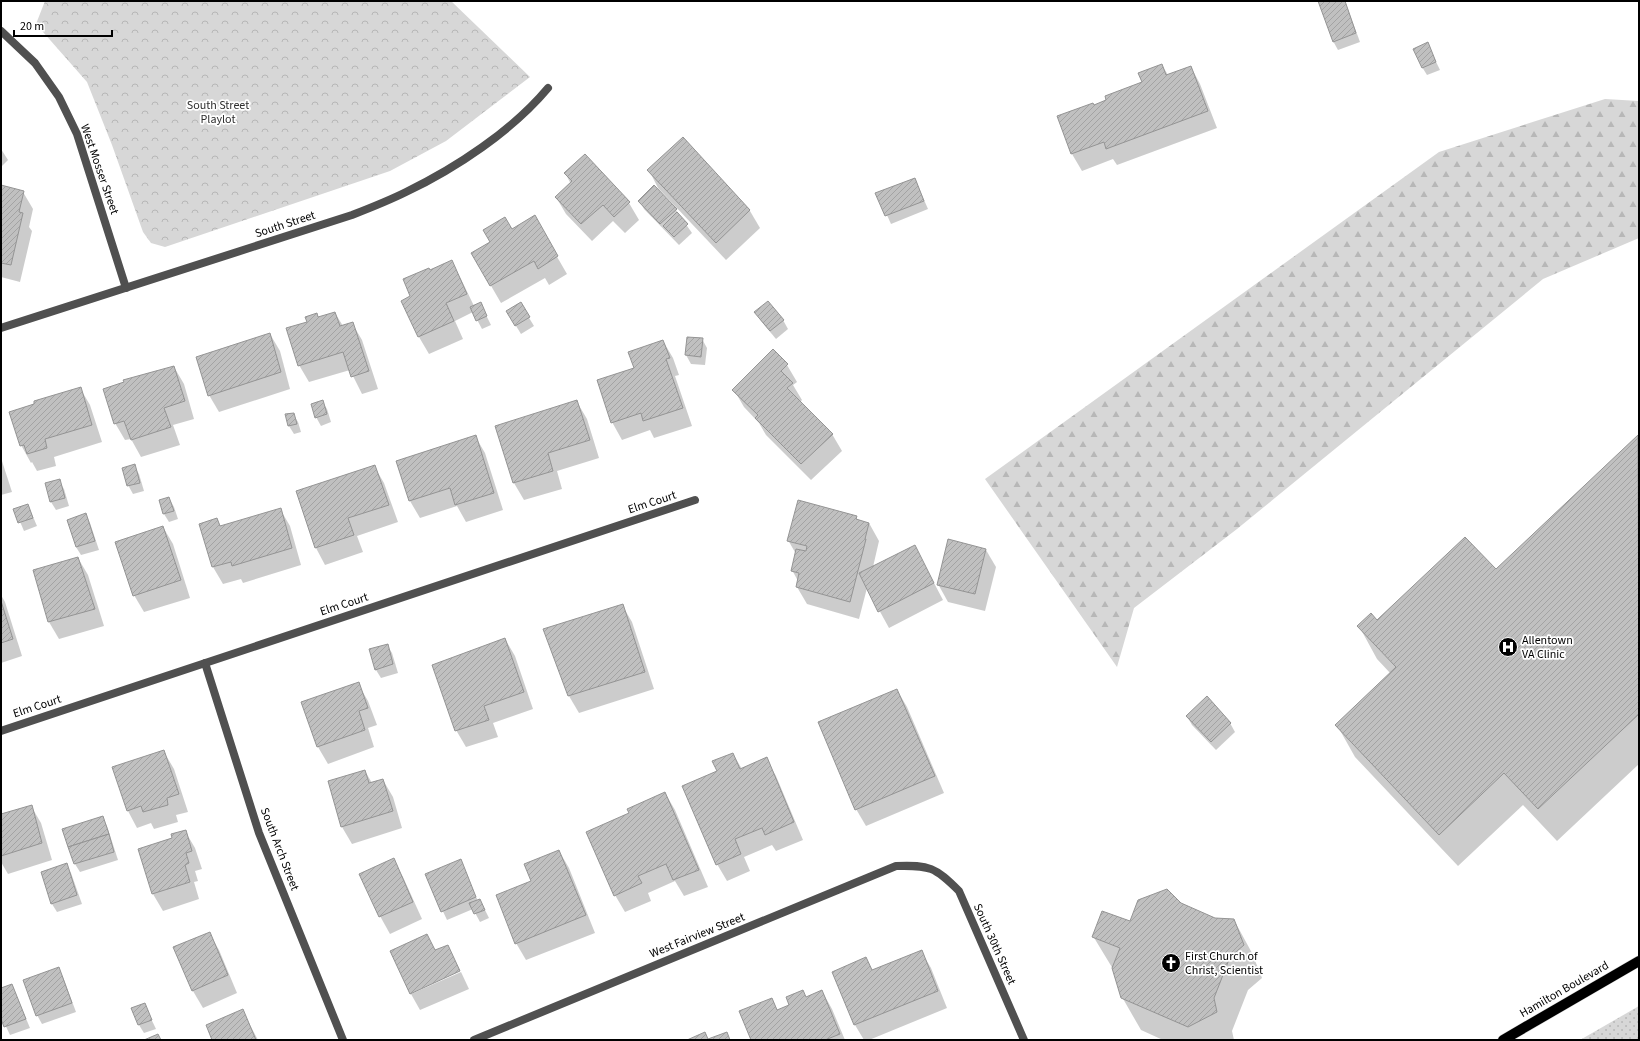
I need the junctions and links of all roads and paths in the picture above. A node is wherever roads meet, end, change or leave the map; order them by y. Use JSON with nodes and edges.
{"nodes":[{"id":1,"x":1,"y":32,"type":"edge"},
{"id":2,"x":548,"y":88,"type":"dead end"},
{"id":3,"x":126,"y":288,"type":"junction"},
{"id":4,"x":1,"y":328,"type":"edge"},
{"id":5,"x":695,"y":500,"type":"dead end"},
{"id":6,"x":205,"y":663,"type":"junction"},
{"id":7,"x":1,"y":730,"type":"edge"},
{"id":8,"x":930,"y":869,"type":"joint"},
{"id":9,"x":1639,"y":961,"type":"edge"},
{"id":10,"x":343,"y":1040,"type":"edge"},
{"id":11,"x":474,"y":1040,"type":"edge"},
{"id":12,"x":1024,"y":1040,"type":"edge"},
{"id":13,"x":1503,"y":1040,"type":"edge"}],
"edges":[{"from":1,"to":3,"type":"street","name":"West Mosser Street"},
{"from":2,"to":3,"type":"street","name":"South Street"},
{"from":3,"to":4,"type":"street","name":"South Street"},
{"from":5,"to":6,"type":"street","name":"Elm Court"},
{"from":6,"to":7,"type":"street","name":"Elm Court"},
{"from":6,"to":10,"type":"street","name":"South Arch Street"},
{"from":8,"to":11,"type":"street","name":"West Fairview Street"},
{"from":8,"to":12,"type":"street","name":"South 30th Street"},
{"from":9,"to":13,"type":"main road","name":"Hamilton Boulevard"}]}
